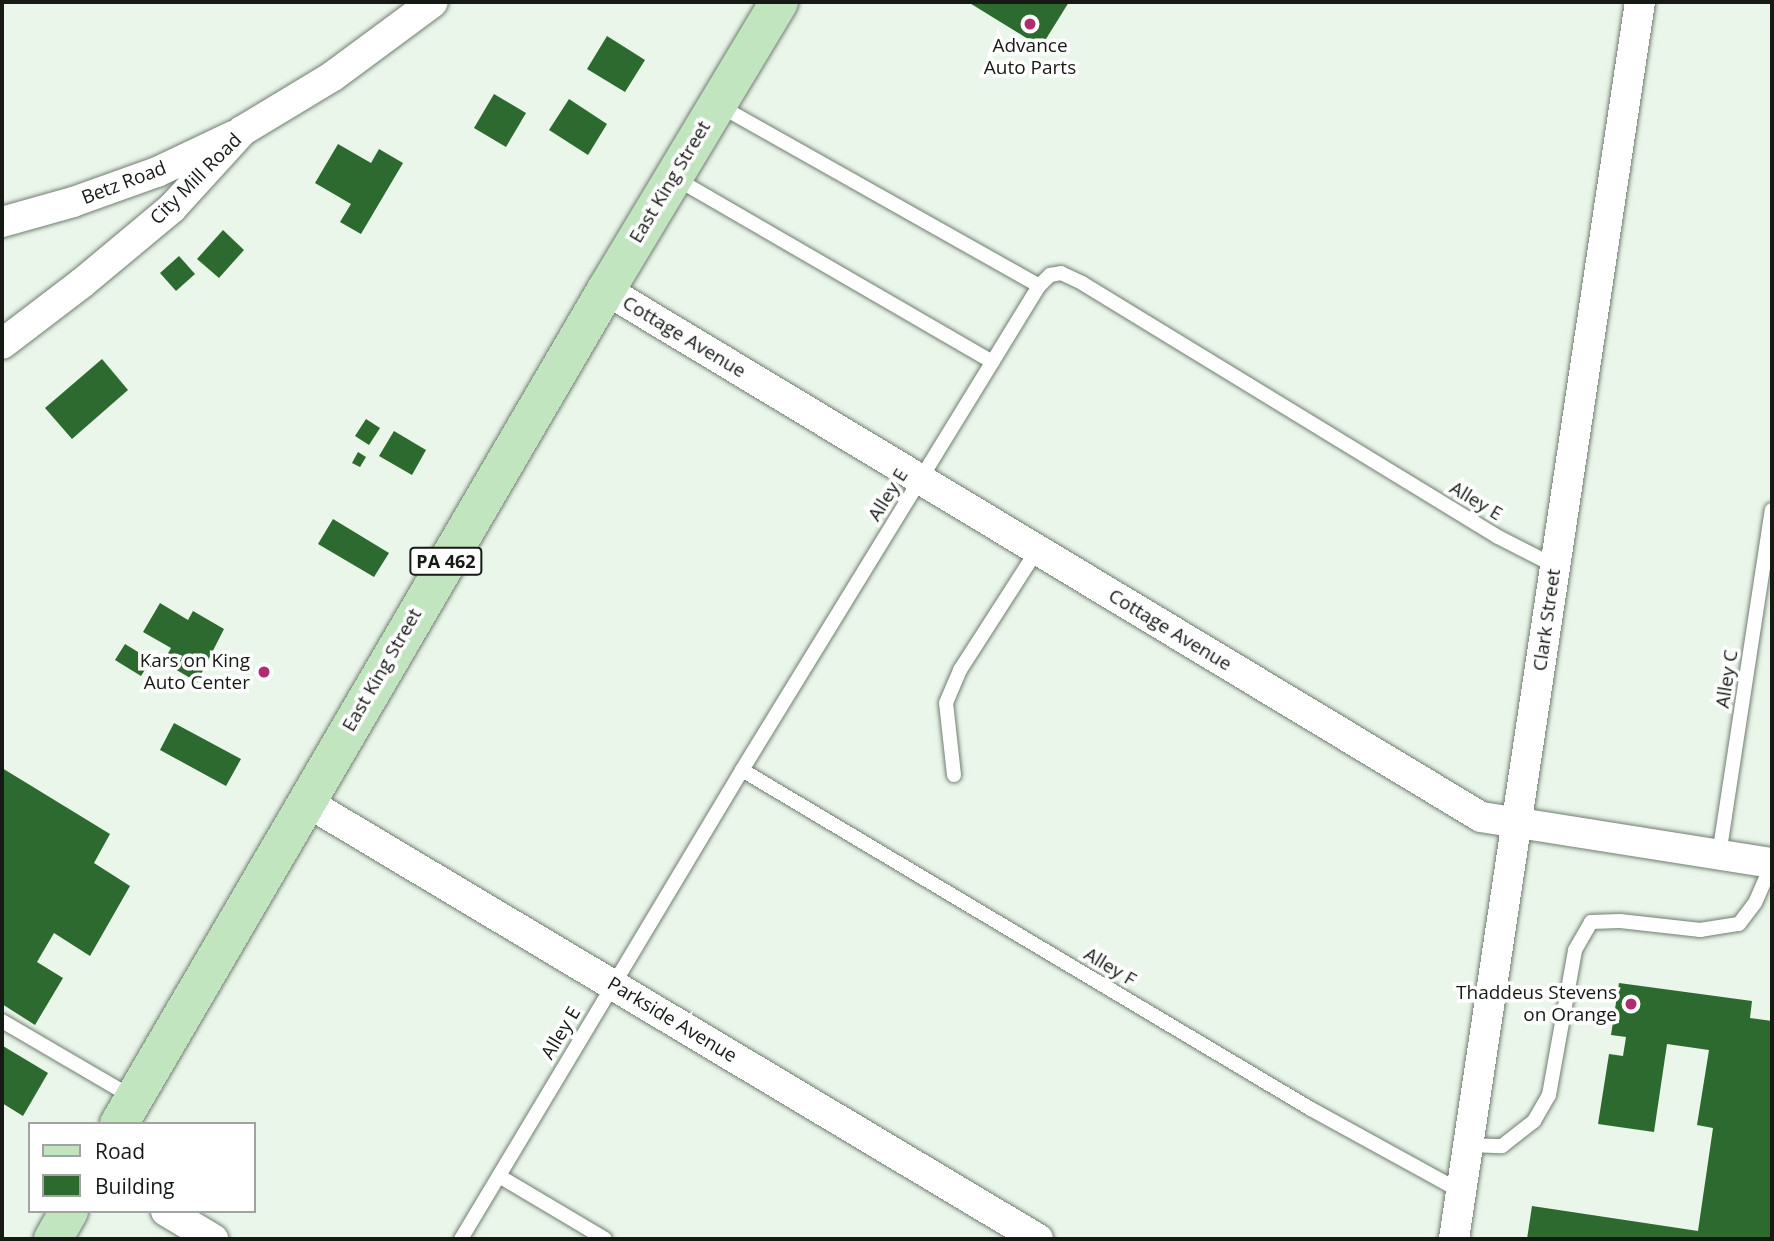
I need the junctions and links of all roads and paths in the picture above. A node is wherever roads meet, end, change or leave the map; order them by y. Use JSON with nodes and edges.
{"nodes":[{"id":1,"x":433,"y":2,"type":"edge"},
{"id":2,"x":779,"y":2,"type":"edge"},
{"id":3,"x":1640,"y":2,"type":"edge"},
{"id":4,"x":717,"y":104,"type":"junction"},
{"id":5,"x":242,"y":131,"type":"junction"},
{"id":6,"x":673,"y":177,"type":"junction"},
{"id":7,"x":2,"y":222,"type":"edge"},
{"id":8,"x":1039,"y":286,"type":"junction"},
{"id":9,"x":606,"y":290,"type":"junction"},
{"id":10,"x":2,"y":344,"type":"edge"},
{"id":11,"x":992,"y":362,"type":"junction"},
{"id":12,"x":920,"y":479,"type":"junction"},
{"id":13,"x":1772,"y":510,"type":"edge"},
{"id":14,"x":1037,"y":550,"type":"junction"},
{"id":15,"x":1555,"y":566,"type":"junction"},
{"id":16,"x":1765,"y":600,"type":"edge"},
{"id":17,"x":742,"y":770,"type":"junction"},
{"id":18,"x":954,"y":775,"type":"dead end"},
{"id":19,"x":305,"y":800,"type":"junction"},
{"id":20,"x":1517,"y":825,"type":"junction"},
{"id":21,"x":1719,"y":855,"type":"junction"},
{"id":22,"x":1772,"y":863,"type":"edge"},
{"id":23,"x":614,"y":985,"type":"junction"},
{"id":24,"x":2,"y":1021,"type":"edge"},
{"id":25,"x":126,"y":1111,"type":"edge"},
{"id":26,"x":1469,"y":1145,"type":"junction"},
{"id":27,"x":499,"y":1176,"type":"junction"},
{"id":28,"x":1462,"y":1192,"type":"junction"},
{"id":29,"x":68,"y":1213,"type":"edge"},
{"id":30,"x":169,"y":1213,"type":"edge"},
{"id":31,"x":53,"y":1239,"type":"edge"},
{"id":32,"x":213,"y":1239,"type":"edge"},
{"id":33,"x":461,"y":1239,"type":"edge"},
{"id":34,"x":605,"y":1239,"type":"edge"},
{"id":35,"x":1038,"y":1239,"type":"edge"},
{"id":36,"x":1454,"y":1239,"type":"edge"}],
"edges":[{"from":1,"to":5,"type":"street","name":"City Mill Road"},
{"from":2,"to":4,"type":"main road","name":"East King Street","number":"PA 462"},
{"from":3,"to":15,"type":"street","name":"Clark Street"},
{"from":4,"to":6,"type":"main road","name":"East King Street","number":"PA 462"},
{"from":4,"to":8,"type":"lane"},
{"from":5,"to":7,"type":"street","name":"Betz Road"},
{"from":5,"to":10,"type":"street","name":"City Mill Road"},
{"from":6,"to":9,"type":"main road","name":"East King Street","number":"PA 462"},
{"from":6,"to":11,"type":"lane"},
{"from":8,"to":11,"type":"lane","name":"Alley E"},
{"from":8,"to":15,"type":"lane","name":"Alley E"},
{"from":9,"to":12,"type":"street","name":"Cottage Avenue"},
{"from":9,"to":19,"type":"main road","name":"East King Street","number":"PA 462"},
{"from":11,"to":12,"type":"lane","name":"Alley E"},
{"from":12,"to":14,"type":"street","name":"Cottage Avenue"},
{"from":12,"to":17,"type":"lane","name":"Alley E"},
{"from":13,"to":16,"type":"lane","name":"Alley C"},
{"from":14,"to":18,"type":"lane"},
{"from":14,"to":20,"type":"street","name":"Cottage Avenue"},
{"from":15,"to":20,"type":"street","name":"Clark Street"},
{"from":16,"to":21,"type":"lane","name":"Alley C"},
{"from":17,"to":23,"type":"lane","name":"Alley E"},
{"from":17,"to":28,"type":"lane","name":"Alley F"},
{"from":19,"to":23,"type":"street","name":"Parkside Avenue"},
{"from":19,"to":25,"type":"main road","name":"East King Street","number":"PA 462"},
{"from":20,"to":21,"type":"street","name":"Cottage Avenue"},
{"from":20,"to":26,"type":"street","name":"Clark Street"},
{"from":21,"to":22,"type":"street","name":"Cottage Avenue"},
{"from":22,"to":26,"type":"lane"},
{"from":23,"to":27,"type":"lane","name":"Alley E"},
{"from":23,"to":35,"type":"street","name":"Parkside Avenue"},
{"from":24,"to":25,"type":"lane"},
{"from":26,"to":28,"type":"street","name":"Clark Street"},
{"from":27,"to":33,"type":"lane","name":"Alley E"},
{"from":27,"to":34,"type":"lane"},
{"from":28,"to":36,"type":"street","name":"Clark Street"},
{"from":29,"to":31,"type":"main road"},
{"from":30,"to":32,"type":"street"}]}
